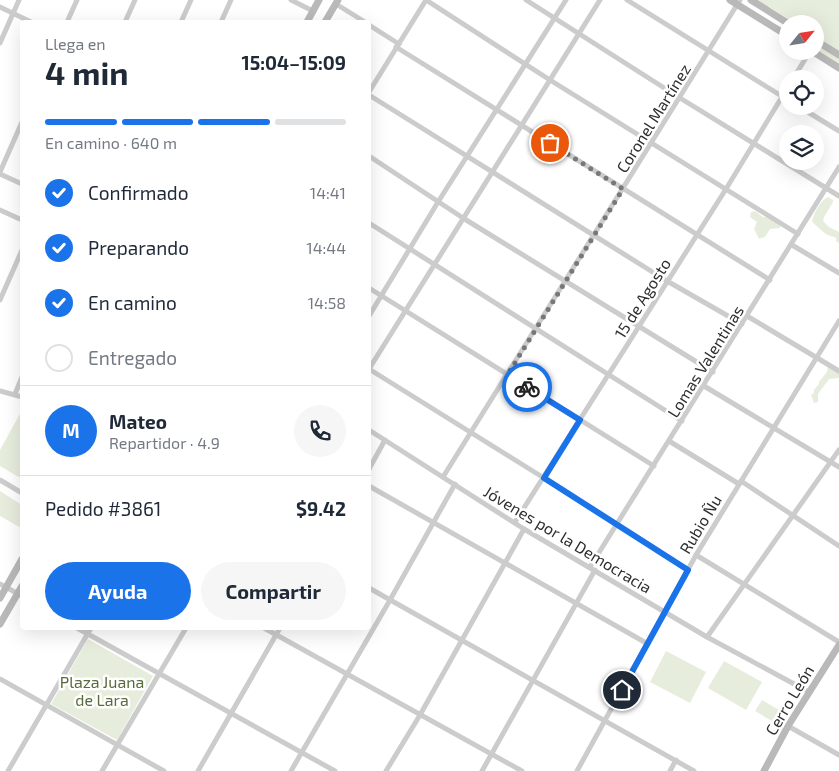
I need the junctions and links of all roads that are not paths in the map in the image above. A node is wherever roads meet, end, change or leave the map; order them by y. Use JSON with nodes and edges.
{"nodes":[{"id":1,"x":20,"y":0,"type":"edge"},
{"id":2,"x":77,"y":0,"type":"edge"},
{"id":3,"x":135,"y":0,"type":"edge"},
{"id":4,"x":191,"y":0,"type":"edge"},
{"id":5,"x":231,"y":0,"type":"edge"},
{"id":6,"x":291,"y":0,"type":"edge"},
{"id":7,"x":319,"y":0,"type":"edge"},
{"id":8,"x":426,"y":0,"type":"edge"},
{"id":9,"x":526,"y":0,"type":"edge"},
{"id":10,"x":566,"y":0,"type":"edge"},
{"id":11,"x":600,"y":0,"type":"edge"},
{"id":12,"x":627,"y":0,"type":"edge"},
{"id":13,"x":730,"y":0,"type":"edge"},
{"id":14,"x":751,"y":0,"type":"edge"},
{"id":15,"x":337,"y":2,"type":"edge"},
{"id":16,"x":738,"y":2,"type":"edge"},
{"id":17,"x":0,"y":8,"type":"edge"},
{"id":18,"x":313,"y":11,"type":"junction"},
{"id":19,"x":13,"y":14,"type":"junction"},
{"id":20,"x":554,"y":18,"type":"junction"},
{"id":21,"x":779,"y":18,"type":"edge"},
{"id":22,"x":26,"y":20,"type":"edge"},
{"id":23,"x":68,"y":20,"type":"edge"},
{"id":24,"x":126,"y":20,"type":"edge"},
{"id":25,"x":182,"y":20,"type":"edge"},
{"id":26,"x":222,"y":20,"type":"edge"},
{"id":27,"x":308,"y":20,"type":"edge"},
{"id":28,"x":326,"y":20,"type":"edge"},
{"id":29,"x":362,"y":20,"type":"edge"},
{"id":30,"x":371,"y":26,"type":"edge"},
{"id":31,"x":779,"y":30,"type":"edge"},
{"id":32,"x":579,"y":33,"type":"junction"},
{"id":33,"x":0,"y":43,"type":"edge"},
{"id":34,"x":397,"y":45,"type":"junction"},
{"id":35,"x":824,"y":46,"type":"edge"},
{"id":36,"x":709,"y":51,"type":"junction"},
{"id":37,"x":839,"y":55,"type":"edge"},
{"id":38,"x":824,"y":59,"type":"edge"},
{"id":39,"x":525,"y":64,"type":"junction"},
{"id":40,"x":839,"y":68,"type":"edge"},
{"id":41,"x":550,"y":80,"type":"junction"},
{"id":42,"x":371,"y":90,"type":"edge"},
{"id":43,"x":371,"y":94,"type":"edge"},
{"id":44,"x":779,"y":94,"type":"edge"},
{"id":45,"x":680,"y":98,"type":"junction"},
{"id":46,"x":779,"y":101,"type":"edge"},
{"id":47,"x":496,"y":110,"type":"junction"},
{"id":48,"x":812,"y":115,"type":"edge"},
{"id":49,"x":521,"y":125,"type":"junction"},
{"id":50,"x":20,"y":127,"type":"edge"},
{"id":51,"x":839,"y":132,"type":"edge"},
{"id":52,"x":652,"y":143,"type":"junction"},
{"id":53,"x":753,"y":143,"type":"junction"},
{"id":54,"x":371,"y":157,"type":"edge"},
{"id":55,"x":467,"y":157,"type":"junction"},
{"id":56,"x":839,"y":167,"type":"edge"},
{"id":57,"x":492,"y":172,"type":"junction"},
{"id":58,"x":0,"y":173,"type":"edge"},
{"id":59,"x":20,"y":183,"type":"edge"},
{"id":60,"x":826,"y":188,"type":"junction"},
{"id":61,"x":623,"y":189,"type":"junction"},
{"id":62,"x":726,"y":189,"type":"junction"},
{"id":63,"x":839,"y":196,"type":"edge"},
{"id":64,"x":438,"y":202,"type":"junction"},
{"id":65,"x":0,"y":210,"type":"edge"},
{"id":66,"x":463,"y":218,"type":"junction"},
{"id":67,"x":20,"y":219,"type":"edge"},
{"id":68,"x":371,"y":224,"type":"edge"},
{"id":69,"x":798,"y":234,"type":"junction"},
{"id":70,"x":594,"y":235,"type":"junction"},
{"id":71,"x":696,"y":235,"type":"junction"},
{"id":72,"x":792,"y":245,"type":"junction"},
{"id":73,"x":410,"y":249,"type":"junction"},
{"id":74,"x":20,"y":255,"type":"edge"},
{"id":75,"x":434,"y":263,"type":"junction"},
{"id":76,"x":839,"y":273,"type":"edge"},
{"id":77,"x":770,"y":280,"type":"junction"},
{"id":78,"x":565,"y":281,"type":"junction"},
{"id":79,"x":667,"y":281,"type":"junction"},
{"id":80,"x":371,"y":289,"type":"edge"},
{"id":81,"x":382,"y":296,"type":"junction"},
{"id":82,"x":0,"y":300,"type":"edge"},
{"id":83,"x":405,"y":310,"type":"junction"},
{"id":84,"x":371,"y":313,"type":"edge"},
{"id":85,"x":747,"y":316,"type":"junction"},
{"id":86,"x":839,"y":321,"type":"edge"},
{"id":87,"x":742,"y":324,"type":"junction"},
{"id":88,"x":639,"y":326,"type":"junction"},
{"id":89,"x":535,"y":328,"type":"junction"},
{"id":90,"x":817,"y":357,"type":"junction"},
{"id":91,"x":371,"y":366,"type":"edge"},
{"id":92,"x":371,"y":370,"type":"edge"},
{"id":93,"x":839,"y":371,"type":"edge"},
{"id":94,"x":713,"y":372,"type":"junction"},
{"id":95,"x":508,"y":374,"type":"junction"},
{"id":96,"x":609,"y":374,"type":"junction"},
{"id":97,"x":20,"y":382,"type":"edge"},
{"id":98,"x":704,"y":386,"type":"junction"},
{"id":99,"x":0,"y":390,"type":"edge"},
{"id":100,"x":15,"y":394,"type":"junction"},
{"id":101,"x":20,"y":396,"type":"edge"},
{"id":102,"x":580,"y":420,"type":"junction"},
{"id":103,"x":682,"y":421,"type":"junction"},
{"id":104,"x":773,"y":428,"type":"junction"},
{"id":105,"x":371,"y":431,"type":"edge"},
{"id":106,"x":471,"y":432,"type":"junction"},
{"id":107,"x":385,"y":440,"type":"junction"},
{"id":108,"x":670,"y":442,"type":"junction"},
{"id":109,"x":839,"y":450,"type":"edge"},
{"id":110,"x":831,"y":462,"type":"junction"},
{"id":111,"x":371,"y":465,"type":"edge"},
{"id":112,"x":654,"y":466,"type":"junction"},
{"id":113,"x":839,"y":467,"type":"edge"},
{"id":114,"x":443,"y":477,"type":"junction"},
{"id":115,"x":544,"y":478,"type":"junction"},
{"id":116,"x":0,"y":480,"type":"edge"},
{"id":117,"x":740,"y":483,"type":"junction"},
{"id":118,"x":455,"y":484,"type":"junction"},
{"id":119,"x":371,"y":487,"type":"edge"},
{"id":120,"x":20,"y":492,"type":"edge"},
{"id":121,"x":792,"y":515,"type":"junction"},
{"id":122,"x":434,"y":522,"type":"junction"},
{"id":123,"x":515,"y":522,"type":"junction"},
{"id":124,"x":617,"y":526,"type":"junction"},
{"id":125,"x":524,"y":529,"type":"junction"},
{"id":126,"x":839,"y":546,"type":"edge"},
{"id":127,"x":696,"y":554,"type":"junction"},
{"id":128,"x":20,"y":562,"type":"edge"},
{"id":129,"x":505,"y":563,"type":"junction"},
{"id":130,"x":593,"y":569,"type":"junction"},
{"id":131,"x":688,"y":570,"type":"junction"},
{"id":132,"x":744,"y":584,"type":"junction"},
{"id":133,"x":3,"y":586,"type":"edge"},
{"id":134,"x":371,"y":589,"type":"edge"},
{"id":135,"x":20,"y":595,"type":"edge"},
{"id":136,"x":0,"y":598,"type":"edge"},
{"id":137,"x":390,"y":600,"type":"junction"},
{"id":138,"x":576,"y":603,"type":"junction"},
{"id":139,"x":665,"y":612,"type":"junction"},
{"id":140,"x":0,"y":624,"type":"edge"},
{"id":141,"x":81,"y":630,"type":"edge"},
{"id":142,"x":90,"y":630,"type":"edge"},
{"id":143,"x":185,"y":630,"type":"edge"},
{"id":144,"x":268,"y":630,"type":"edge"},
{"id":145,"x":279,"y":630,"type":"edge"},
{"id":146,"x":88,"y":634,"type":"junction"},
{"id":147,"x":276,"y":634,"type":"junction"},
{"id":148,"x":707,"y":637,"type":"junction"},
{"id":149,"x":461,"y":640,"type":"junction"},
{"id":150,"x":648,"y":644,"type":"junction"},
{"id":151,"x":838,"y":647,"type":"edge"},
{"id":152,"x":160,"y":673,"type":"junction"},
{"id":153,"x":348,"y":674,"type":"junction"},
{"id":154,"x":0,"y":679,"type":"edge"},
{"id":155,"x":534,"y":680,"type":"junction"},
{"id":156,"x":810,"y":692,"type":"junction"},
{"id":157,"x":47,"y":705,"type":"junction"},
{"id":158,"x":231,"y":714,"type":"junction"},
{"id":159,"x":420,"y":715,"type":"junction"},
{"id":160,"x":604,"y":720,"type":"junction"},
{"id":161,"x":788,"y":726,"type":"junction"},
{"id":162,"x":118,"y":745,"type":"junction"},
{"id":163,"x":302,"y":752,"type":"junction"},
{"id":164,"x":492,"y":755,"type":"junction"},
{"id":165,"x":839,"y":755,"type":"edge"},
{"id":166,"x":676,"y":760,"type":"junction"},
{"id":167,"x":8,"y":771,"type":"edge"},
{"id":168,"x":102,"y":771,"type":"edge"},
{"id":169,"x":164,"y":771,"type":"edge"},
{"id":170,"x":198,"y":771,"type":"edge"},
{"id":171,"x":291,"y":771,"type":"edge"},
{"id":172,"x":335,"y":771,"type":"edge"},
{"id":173,"x":386,"y":771,"type":"edge"},
{"id":174,"x":482,"y":771,"type":"edge"},
{"id":175,"x":522,"y":771,"type":"edge"},
{"id":176,"x":577,"y":771,"type":"edge"},
{"id":177,"x":670,"y":771,"type":"edge"},
{"id":178,"x":694,"y":771,"type":"edge"},
{"id":179,"x":764,"y":771,"type":"edge"}],
"edges":[{"from":1,"to":19,"type":"street"},
{"from":2,"to":23,"type":"street"},
{"from":3,"to":24,"type":"street"},
{"from":4,"to":25,"type":"street"},
{"from":5,"to":26,"type":"street"},
{"from":6,"to":18,"type":"street"},
{"from":7,"to":18,"type":"main road"},
{"from":8,"to":34,"type":"street"},
{"from":8,"to":39,"type":"street"},
{"from":9,"to":20,"type":"street"},
{"from":10,"to":20,"type":"street"},
{"from":11,"to":32,"type":"street"},
{"from":12,"to":36,"type":"street"},
{"from":13,"to":16,"type":"main road"},
{"from":14,"to":21,"type":"main road"},
{"from":15,"to":28,"type":"main road"},
{"from":15,"to":29,"type":"street"},
{"from":16,"to":31,"type":"main road"},
{"from":16,"to":36,"type":"street","name":"Coronel Martínez"},
{"from":17,"to":19,"type":"street"},
{"from":18,"to":27,"type":"main road"},
{"from":19,"to":22,"type":"street"},
{"from":19,"to":33,"type":"street"},
{"from":20,"to":32,"type":"street"},
{"from":20,"to":39,"type":"street"},
{"from":30,"to":34,"type":"street"},
{"from":32,"to":41,"type":"street"},
{"from":32,"to":45,"type":"street"},
{"from":34,"to":42,"type":"street"},
{"from":34,"to":47,"type":"street"},
{"from":35,"to":37,"type":"main road"},
{"from":36,"to":44,"type":"street"},
{"from":36,"to":45,"type":"street","name":"Coronel Martínez"},
{"from":38,"to":40,"type":"main road"},
{"from":39,"to":41,"type":"street"},
{"from":39,"to":47,"type":"street"},
{"from":41,"to":49,"type":"street"},
{"from":41,"to":52,"type":"street"},
{"from":43,"to":55,"type":"street"},
{"from":45,"to":52,"type":"street","name":"Coronel Martínez"},
{"from":45,"to":53,"type":"street"},
{"from":46,"to":53,"type":"street","name":"15 de Agosto"},
{"from":47,"to":49,"type":"street"},
{"from":47,"to":55,"type":"street"},
{"from":48,"to":51,"type":"street"},
{"from":49,"to":57,"type":"street"},
{"from":49,"to":61,"type":"street"},
{"from":50,"to":58,"type":"street"},
{"from":52,"to":61,"type":"street","name":"Coronel Martínez"},
{"from":52,"to":62,"type":"street"},
{"from":53,"to":60,"type":"street"},
{"from":53,"to":62,"type":"street","name":"15 de Agosto"},
{"from":54,"to":64,"type":"street"},
{"from":55,"to":57,"type":"street"},
{"from":55,"to":64,"type":"street"},
{"from":56,"to":60,"type":"street","name":"Lomas Valentinas"},
{"from":57,"to":66,"type":"street"},
{"from":57,"to":70,"type":"street"},
{"from":58,"to":59,"type":"street"},
{"from":60,"to":63,"type":"street"},
{"from":60,"to":69,"type":"street","name":"Lomas Valentinas"},
{"from":61,"to":70,"type":"street","name":"Coronel Martínez"},
{"from":61,"to":71,"type":"street"},
{"from":62,"to":69,"type":"street"},
{"from":62,"to":71,"type":"street","name":"15 de Agosto"},
{"from":64,"to":66,"type":"street"},
{"from":64,"to":73,"type":"street"},
{"from":65,"to":67,"type":"street"},
{"from":66,"to":75,"type":"street"},
{"from":66,"to":78,"type":"street"},
{"from":68,"to":73,"type":"street"},
{"from":69,"to":72,"type":"street","name":"Lomas Valentinas"},
{"from":70,"to":78,"type":"street","name":"Coronel Martínez"},
{"from":70,"to":79,"type":"street"},
{"from":71,"to":77,"type":"street"},
{"from":71,"to":79,"type":"street","name":"15 de Agosto"},
{"from":72,"to":76,"type":"street"},
{"from":72,"to":77,"type":"street","name":"Lomas Valentinas"},
{"from":73,"to":75,"type":"street"},
{"from":73,"to":81,"type":"street"},
{"from":74,"to":82,"type":"street"},
{"from":75,"to":83,"type":"street"},
{"from":75,"to":89,"type":"street"},
{"from":77,"to":85,"type":"street","name":"Lomas Valentinas"},
{"from":78,"to":88,"type":"street"},
{"from":78,"to":89,"type":"street","name":"Coronel Martínez"},
{"from":79,"to":87,"type":"street"},
{"from":79,"to":88,"type":"street","name":"15 de Agosto"},
{"from":80,"to":81,"type":"street"},
{"from":81,"to":83,"type":"street"},
{"from":81,"to":84,"type":"street"},
{"from":83,"to":91,"type":"street"},
{"from":83,"to":95,"type":"street"},
{"from":85,"to":87,"type":"street","name":"Lomas Valentinas"},
{"from":85,"to":90,"type":"street"},
{"from":86,"to":90,"type":"street","name":"Rubio Ñu"},
{"from":87,"to":94,"type":"street","name":"Lomas Valentinas"},
{"from":88,"to":94,"type":"street"},
{"from":88,"to":96,"type":"street","name":"15 de Agosto"},
{"from":89,"to":95,"type":"street","name":"Coronel Martínez"},
{"from":89,"to":96,"type":"street"},
{"from":90,"to":93,"type":"street"},
{"from":90,"to":104,"type":"street","name":"Rubio Ñu"},
{"from":92,"to":106,"type":"street"},
{"from":94,"to":98,"type":"street","name":"Lomas Valentinas"},
{"from":95,"to":102,"type":"street"},
{"from":95,"to":106,"type":"street","name":"Coronel Martínez"},
{"from":96,"to":102,"type":"street","name":"15 de Agosto"},
{"from":96,"to":103,"type":"street"},
{"from":97,"to":100,"type":"street"},
{"from":98,"to":103,"type":"street","name":"Lomas Valentinas"},
{"from":98,"to":104,"type":"street"},
{"from":99,"to":100,"type":"street"},
{"from":100,"to":101,"type":"street"},
{"from":102,"to":112,"type":"street"},
{"from":102,"to":115,"type":"street","name":"15 de Agosto"},
{"from":103,"to":108,"type":"street","name":"Lomas Valentinas"},
{"from":104,"to":110,"type":"street"},
{"from":104,"to":117,"type":"street","name":"Rubio Ñu"},
{"from":105,"to":107,"type":"street","name":"Jóvenes por la Democracia"},
{"from":106,"to":114,"type":"street","name":"Coronel Martínez"},
{"from":106,"to":115,"type":"street"},
{"from":107,"to":111,"type":"street"},
{"from":107,"to":114,"type":"street","name":"Jóvenes por la Democracia"},
{"from":108,"to":112,"type":"street","name":"Lomas Valentinas"},
{"from":108,"to":117,"type":"street"},
{"from":109,"to":110,"type":"street"},
{"from":110,"to":113,"type":"street"},
{"from":110,"to":121,"type":"street"},
{"from":112,"to":124,"type":"street","name":"Lomas Valentinas"},
{"from":114,"to":118,"type":"street","name":"Jóvenes por la Democracia"},
{"from":115,"to":123,"type":"street","name":"15 de Agosto"},
{"from":115,"to":124,"type":"street"},
{"from":116,"to":120,"type":"street"},
{"from":117,"to":121,"type":"street"},
{"from":117,"to":127,"type":"street","name":"Rubio Ñu"},
{"from":118,"to":122,"type":"street"},
{"from":118,"to":123,"type":"street","name":"Jóvenes por la Democracia"},
{"from":119,"to":122,"type":"street"},
{"from":121,"to":126,"type":"street"},
{"from":121,"to":132,"type":"street"},
{"from":122,"to":129,"type":"street"},
{"from":122,"to":137,"type":"street"},
{"from":123,"to":125,"type":"street","name":"Jóvenes por la Democracia"},
{"from":124,"to":130,"type":"street","name":"Lomas Valentinas"},
{"from":124,"to":131,"type":"street"},
{"from":125,"to":129,"type":"street"},
{"from":125,"to":130,"type":"street","name":"Jóvenes por la Democracia"},
{"from":127,"to":131,"type":"street","name":"Rubio Ñu"},
{"from":127,"to":132,"type":"street"},
{"from":128,"to":133,"type":"main road"},
{"from":129,"to":138,"type":"street"},
{"from":129,"to":149,"type":"street"},
{"from":130,"to":138,"type":"street","name":"Lomas Valentinas"},
{"from":130,"to":139,"type":"street","name":"Jóvenes por la Democracia"},
{"from":131,"to":139,"type":"street","name":"Rubio Ñu"},
{"from":132,"to":148,"type":"street"},
{"from":132,"to":151,"type":"street"},
{"from":133,"to":135,"type":"street"},
{"from":133,"to":136,"type":"main road"},
{"from":134,"to":137,"type":"street"},
{"from":135,"to":140,"type":"main road"},
{"from":137,"to":149,"type":"street"},
{"from":137,"to":153,"type":"street"},
{"from":138,"to":150,"type":"street"},
{"from":138,"to":155,"type":"street","name":"Lomas Valentinas"},
{"from":139,"to":148,"type":"street","name":"Jóvenes por la Democracia"},
{"from":139,"to":150,"type":"street","name":"Rubio Ñu"},
{"from":141,"to":146,"type":"street"},
{"from":142,"to":146,"type":"street"},
{"from":143,"to":152,"type":"street"},
{"from":144,"to":147,"type":"street"},
{"from":145,"to":147,"type":"street"},
{"from":146,"to":152,"type":"street"},
{"from":146,"to":157,"type":"street"},
{"from":147,"to":153,"type":"street"},
{"from":147,"to":158,"type":"street"},
{"from":148,"to":156,"type":"street","name":"Jóvenes por la Democracia"},
{"from":149,"to":155,"type":"street"},
{"from":149,"to":159,"type":"street"},
{"from":150,"to":160,"type":"street","name":"Rubio Ñu"},
{"from":151,"to":156,"type":"main road","name":"Cerro León"},
{"from":152,"to":158,"type":"street"},
{"from":152,"to":162,"type":"street"},
{"from":153,"to":159,"type":"street"},
{"from":153,"to":163,"type":"street"},
{"from":154,"to":157,"type":"street"},
{"from":155,"to":160,"type":"street"},
{"from":155,"to":164,"type":"street","name":"Lomas Valentinas"},
{"from":156,"to":161,"type":"main road","name":"Cerro León"},
{"from":157,"to":162,"type":"street"},
{"from":157,"to":167,"type":"street"},
{"from":158,"to":163,"type":"street"},
{"from":158,"to":170,"type":"street"},
{"from":159,"to":164,"type":"street"},
{"from":159,"to":173,"type":"street"},
{"from":160,"to":166,"type":"street"},
{"from":160,"to":176,"type":"street","name":"Rubio Ñu"},
{"from":161,"to":165,"type":"street"},
{"from":161,"to":179,"type":"main road","name":"Cerro León"},
{"from":162,"to":168,"type":"street"},
{"from":162,"to":169,"type":"street"},
{"from":163,"to":171,"type":"street"},
{"from":163,"to":172,"type":"street"},
{"from":164,"to":174,"type":"street","name":"Lomas Valentinas"},
{"from":164,"to":175,"type":"street"},
{"from":166,"to":177,"type":"street"},
{"from":166,"to":178,"type":"street"}]}
